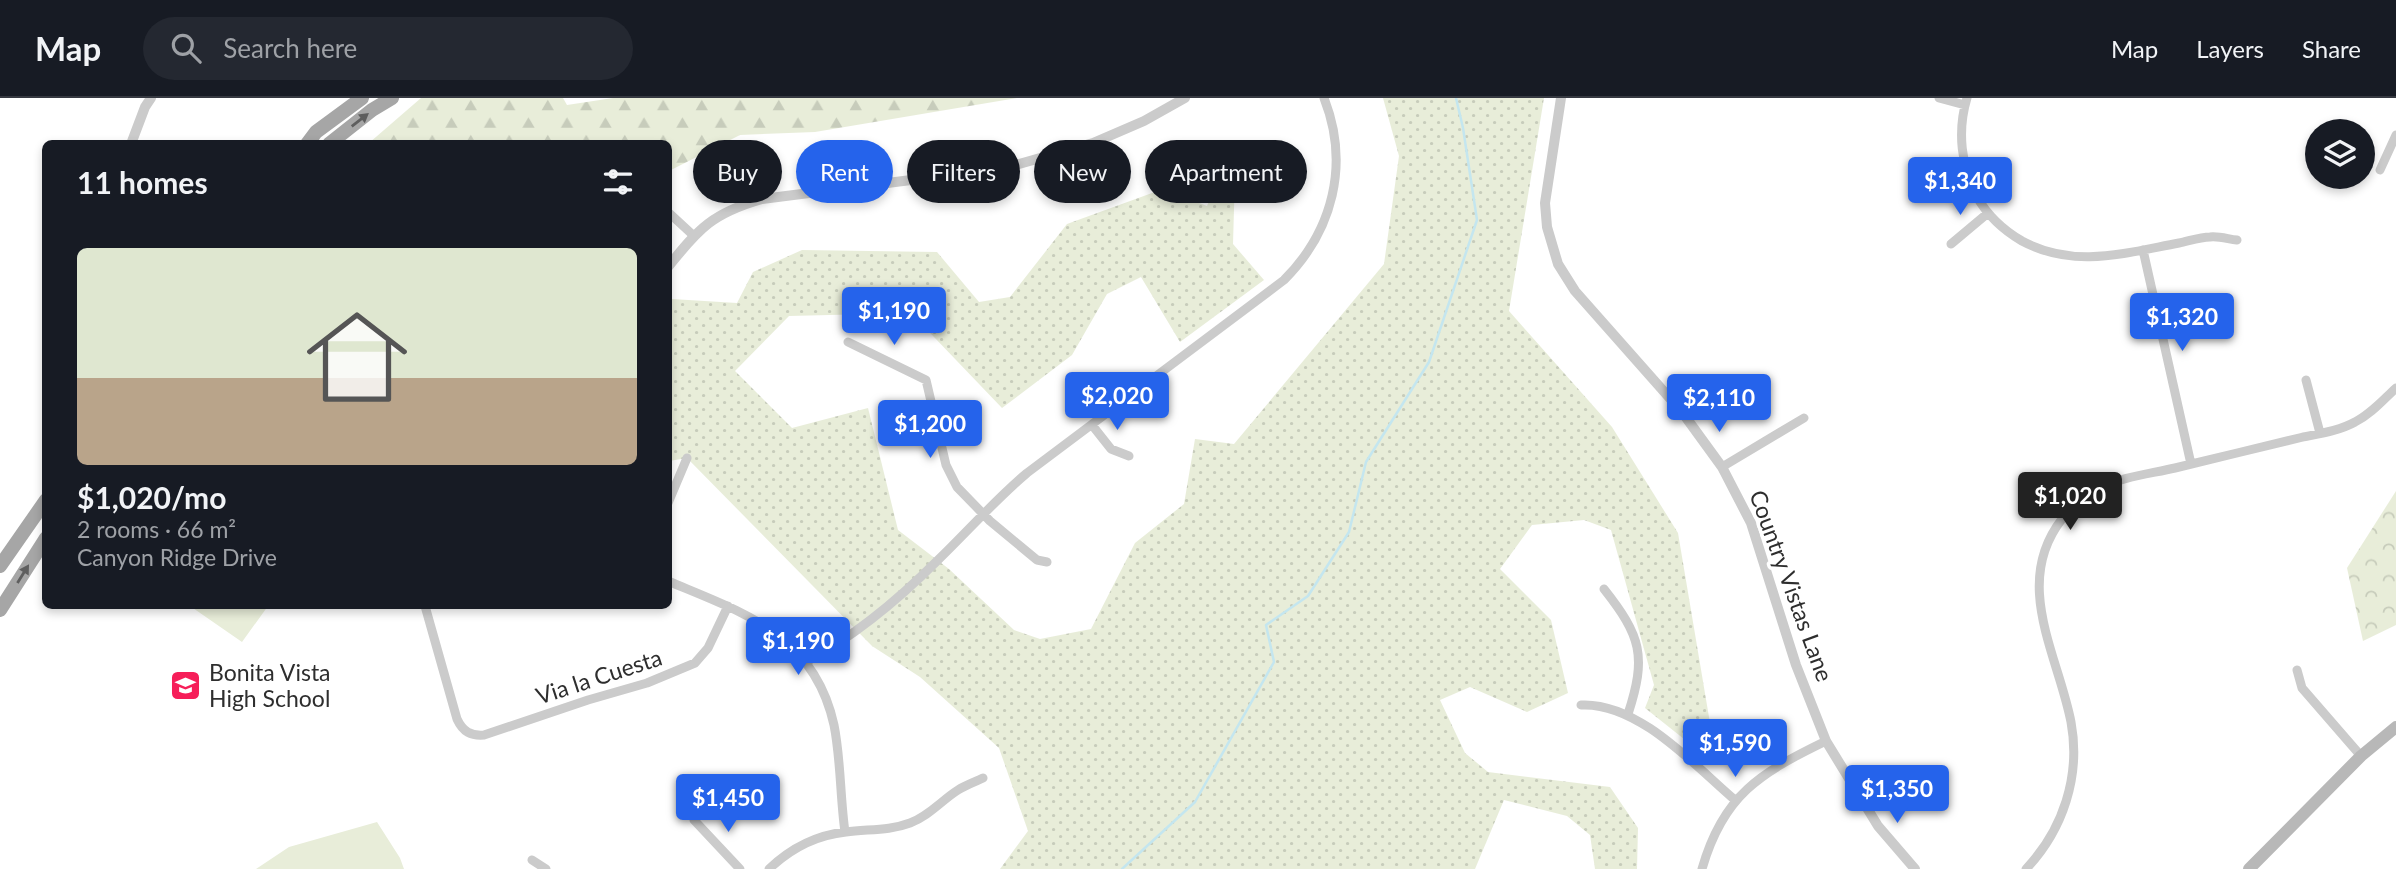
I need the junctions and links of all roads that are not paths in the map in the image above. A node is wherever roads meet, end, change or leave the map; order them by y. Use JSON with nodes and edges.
{"nodes":[{"id":1,"x":151,"y":98,"type":"edge"},
{"id":2,"x":362,"y":98,"type":"edge"},
{"id":3,"x":392,"y":98,"type":"edge"},
{"id":4,"x":1185,"y":98,"type":"edge"},
{"id":5,"x":1324,"y":98,"type":"edge"},
{"id":6,"x":1561,"y":98,"type":"edge"},
{"id":7,"x":1939,"y":98,"type":"edge"},
{"id":8,"x":1966,"y":102,"type":"edge"},
{"id":9,"x":2396,"y":135,"type":"edge"},
{"id":10,"x":133,"y":140,"type":"edge"},
{"id":11,"x":310,"y":140,"type":"edge"},
{"id":12,"x":334,"y":140,"type":"edge"},
{"id":13,"x":2380,"y":170,"type":"dead end"},
{"id":14,"x":1987,"y":213,"type":"junction"},
{"id":15,"x":672,"y":216,"type":"edge"},
{"id":16,"x":694,"y":236,"type":"junction"},
{"id":17,"x":2237,"y":240,"type":"dead end"},
{"id":18,"x":1951,"y":244,"type":"dead end"},
{"id":19,"x":2143,"y":250,"type":"junction"},
{"id":20,"x":672,"y":262,"type":"edge"},
{"id":21,"x":848,"y":342,"type":"dead end"},
{"id":22,"x":2306,"y":380,"type":"dead end"},
{"id":23,"x":2396,"y":388,"type":"edge"},
{"id":24,"x":1804,"y":418,"type":"dead end"},
{"id":25,"x":1092,"y":425,"type":"junction"},
{"id":26,"x":2320,"y":433,"type":"junction"},
{"id":27,"x":1129,"y":456,"type":"dead end"},
{"id":28,"x":687,"y":458,"type":"dead end"},
{"id":29,"x":2191,"y":464,"type":"junction"},
{"id":30,"x":1722,"y":467,"type":"junction"},
{"id":31,"x":672,"y":494,"type":"edge"},
{"id":32,"x":42,"y":506,"type":"edge"},
{"id":33,"x":982,"y":514,"type":"junction"},
{"id":34,"x":42,"y":544,"type":"edge"},
{"id":35,"x":1047,"y":562,"type":"dead end"},
{"id":36,"x":0,"y":566,"type":"edge"},
{"id":37,"x":672,"y":583,"type":"edge"},
{"id":38,"x":1604,"y":589,"type":"dead end"},
{"id":39,"x":729,"y":606,"type":"junction"},
{"id":40,"x":426,"y":609,"type":"edge"},
{"id":41,"x":0,"y":610,"type":"edge"},
{"id":42,"x":806,"y":662,"type":"junction"},
{"id":43,"x":2297,"y":670,"type":"dead end"},
{"id":44,"x":1581,"y":705,"type":"dead end"},
{"id":45,"x":1628,"y":714,"type":"junction"},
{"id":46,"x":2396,"y":727,"type":"edge"},
{"id":47,"x":1826,"y":741,"type":"junction"},
{"id":48,"x":2361,"y":756,"type":"junction"},
{"id":49,"x":983,"y":778,"type":"dead end"},
{"id":50,"x":1735,"y":800,"type":"junction"},
{"id":51,"x":694,"y":820,"type":"dead end"},
{"id":52,"x":845,"y":832,"type":"junction"},
{"id":53,"x":532,"y":860,"type":"dead end"},
{"id":54,"x":547,"y":869,"type":"edge"},
{"id":55,"x":740,"y":869,"type":"edge"},
{"id":56,"x":769,"y":869,"type":"edge"},
{"id":57,"x":1702,"y":869,"type":"edge"},
{"id":58,"x":1914,"y":869,"type":"edge"},
{"id":59,"x":2026,"y":869,"type":"edge"},
{"id":60,"x":2249,"y":869,"type":"edge"}],
"edges":[{"from":1,"to":10,"type":"street"},
{"from":2,"to":11,"type":"main road"},
{"from":12,"to":3,"type":"main road","one_way":true},
{"from":4,"to":16,"type":"street"},
{"from":5,"to":25,"type":"street"},
{"from":6,"to":30,"type":"street","name":"Country Vistas Lane"},
{"from":7,"to":8,"type":"street"},
{"from":8,"to":14,"type":"street"},
{"from":9,"to":13,"type":"street"},
{"from":14,"to":18,"type":"street"},
{"from":14,"to":19,"type":"street"},
{"from":15,"to":16,"type":"street"},
{"from":16,"to":20,"type":"street"},
{"from":17,"to":19,"type":"street"},
{"from":19,"to":29,"type":"street"},
{"from":21,"to":33,"type":"street"},
{"from":22,"to":26,"type":"street"},
{"from":23,"to":26,"type":"street"},
{"from":24,"to":30,"type":"street"},
{"from":25,"to":27,"type":"street"},
{"from":25,"to":33,"type":"street"},
{"from":26,"to":29,"type":"street"},
{"from":28,"to":31,"type":"street"},
{"from":29,"to":59,"type":"street"},
{"from":30,"to":47,"type":"street","name":"Country Vistas Lane"},
{"from":32,"to":36,"type":"main road"},
{"from":33,"to":35,"type":"street"},
{"from":33,"to":42,"type":"street"},
{"from":41,"to":34,"type":"main road","one_way":true},
{"from":37,"to":39,"type":"street"},
{"from":38,"to":45,"type":"street"},
{"from":39,"to":40,"type":"street","name":"Via la Cuesta"},
{"from":39,"to":42,"type":"street"},
{"from":42,"to":52,"type":"street"},
{"from":43,"to":48,"type":"street"},
{"from":44,"to":45,"type":"street"},
{"from":45,"to":50,"type":"street"},
{"from":46,"to":48,"type":"main road"},
{"from":47,"to":50,"type":"street"},
{"from":47,"to":58,"type":"street","name":"Country Vistas Lane"},
{"from":48,"to":60,"type":"main road"},
{"from":49,"to":52,"type":"street"},
{"from":50,"to":57,"type":"street"},
{"from":51,"to":55,"type":"street"},
{"from":52,"to":56,"type":"street"},
{"from":53,"to":54,"type":"street"}]}
